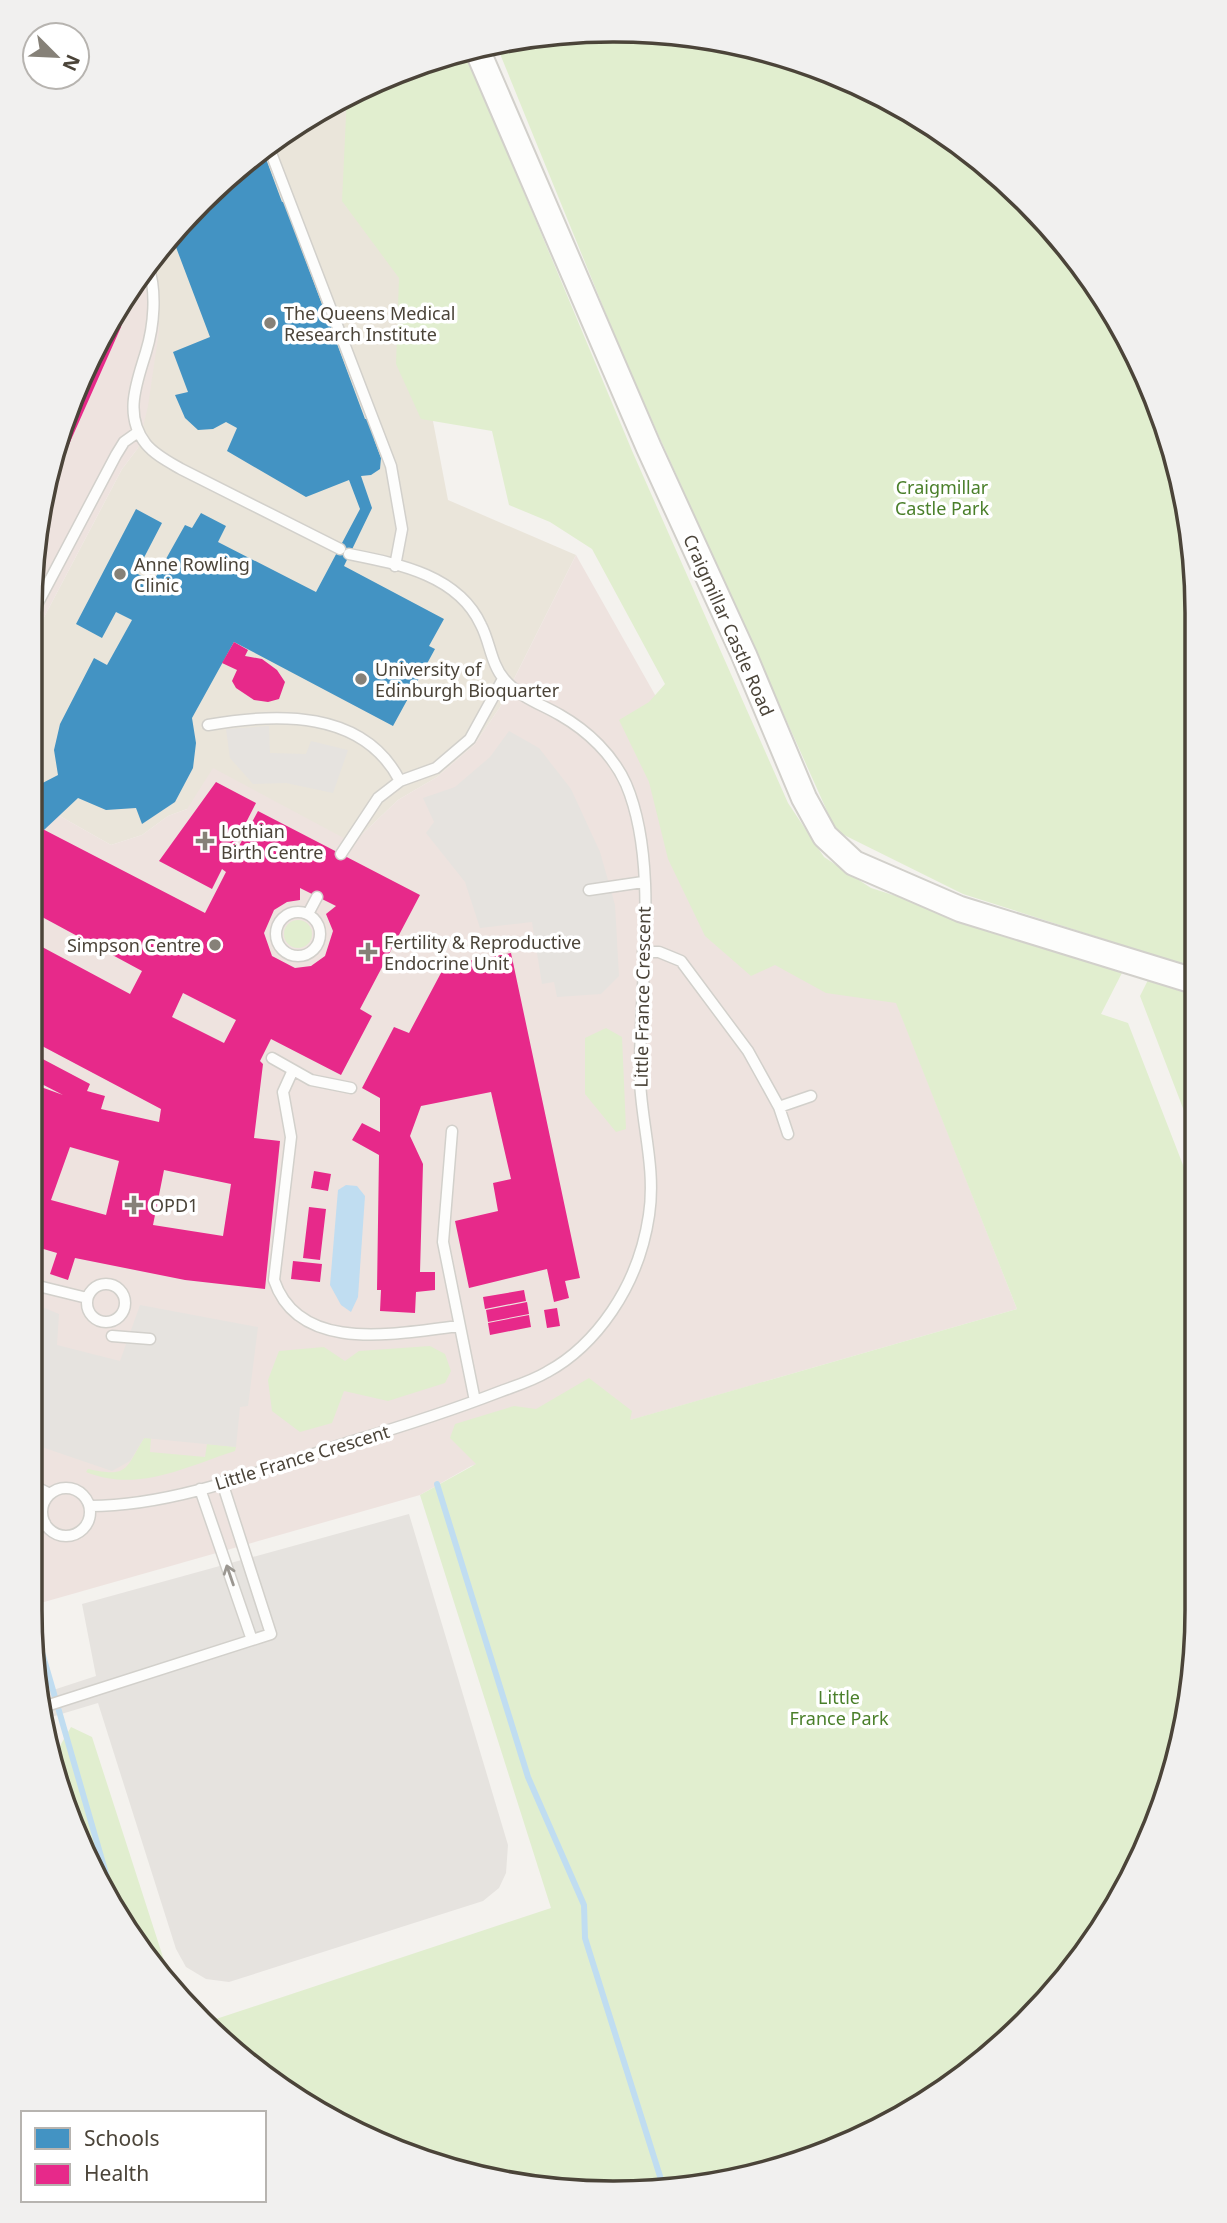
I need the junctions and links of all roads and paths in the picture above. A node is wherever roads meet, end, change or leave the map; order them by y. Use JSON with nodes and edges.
{"nodes":[{"id":1,"x":481,"y":58,"type":"edge"},
{"id":2,"x":272,"y":156,"type":"edge"},
{"id":3,"x":150,"y":280,"type":"edge"},
{"id":4,"x":138,"y":432,"type":"junction"},
{"id":5,"x":395,"y":566,"type":"junction"},
{"id":6,"x":43,"y":594,"type":"edge"},
{"id":7,"x":503,"y":679,"type":"junction"},
{"id":8,"x":208,"y":725,"type":"dead end"},
{"id":9,"x":400,"y":781,"type":"junction"},
{"id":10,"x":341,"y":854,"type":"dead end"},
{"id":11,"x":643,"y":882,"type":"junction"},
{"id":12,"x":589,"y":890,"type":"dead end"},
{"id":13,"x":317,"y":897,"type":"dead end"},
{"id":14,"x":308,"y":914,"type":"junction"},
{"id":15,"x":643,"y":952,"type":"junction"},
{"id":16,"x":1185,"y":978,"type":"edge"},
{"id":17,"x":272,"y":1058,"type":"dead end"},
{"id":18,"x":293,"y":1070,"type":"junction"},
{"id":19,"x":351,"y":1088,"type":"dead end"},
{"id":20,"x":811,"y":1096,"type":"dead end"},
{"id":21,"x":779,"y":1107,"type":"junction"},
{"id":22,"x":452,"y":1131,"type":"dead end"},
{"id":23,"x":788,"y":1134,"type":"dead end"},
{"id":24,"x":42,"y":1287,"type":"edge"},
{"id":25,"x":88,"y":1298,"type":"dead end"},
{"id":26,"x":459,"y":1326,"type":"junction"},
{"id":27,"x":112,"y":1336,"type":"dead end"},
{"id":28,"x":150,"y":1339,"type":"dead end"},
{"id":29,"x":475,"y":1401,"type":"junction"},
{"id":30,"x":222,"y":1482,"type":"junction"},
{"id":31,"x":201,"y":1489,"type":"junction"},
{"id":32,"x":42,"y":1490,"type":"edge"},
{"id":33,"x":50,"y":1494,"type":"junction"},
{"id":34,"x":90,"y":1506,"type":"junction"},
{"id":35,"x":45,"y":1523,"type":"junction"},
{"id":36,"x":42,"y":1526,"type":"edge"},
{"id":37,"x":252,"y":1640,"type":"junction"},
{"id":38,"x":50,"y":1705,"type":"edge"}],
"edges":[{"from":1,"to":16,"type":"street","name":"Craigmillar Castle Road"},
{"from":2,"to":5,"type":"lane"},
{"from":3,"to":4,"type":"lane"},
{"from":4,"to":5,"type":"lane","name":"Little France Crescent"},
{"from":4,"to":6,"type":"lane"},
{"from":5,"to":7,"type":"lane","name":"Little France Crescent"},
{"from":7,"to":9,"type":"lane"},
{"from":7,"to":11,"type":"lane","name":"Little France Crescent"},
{"from":8,"to":9,"type":"lane"},
{"from":9,"to":10,"type":"lane"},
{"from":11,"to":12,"type":"lane"},
{"from":11,"to":15,"type":"lane","name":"Little France Crescent"},
{"from":13,"to":14,"type":"lane"},
{"from":14,"to":14,"type":"lane"},
{"from":15,"to":21,"type":"lane"},
{"from":15,"to":29,"type":"lane","name":"Little France Crescent"},
{"from":17,"to":18,"type":"lane"},
{"from":18,"to":19,"type":"lane"},
{"from":18,"to":26,"type":"lane"},
{"from":20,"to":21,"type":"lane"},
{"from":21,"to":23,"type":"lane"},
{"from":22,"to":26,"type":"lane"},
{"from":24,"to":25,"type":"lane"},
{"from":26,"to":29,"type":"lane"},
{"from":27,"to":28,"type":"lane"},
{"from":29,"to":30,"type":"lane","name":"Little France Crescent"},
{"from":30,"to":31,"type":"lane","name":"Little France Crescent"},
{"from":30,"to":37,"type":"lane"},
{"from":31,"to":34,"type":"lane","name":"Little France Crescent"},
{"from":37,"to":31,"type":"lane","one_way":true},
{"from":32,"to":33,"type":"lane"},
{"from":33,"to":34,"type":"lane"},
{"from":33,"to":35,"type":"lane"},
{"from":34,"to":35,"type":"lane"},
{"from":35,"to":36,"type":"lane"},
{"from":37,"to":38,"type":"lane"}]}
